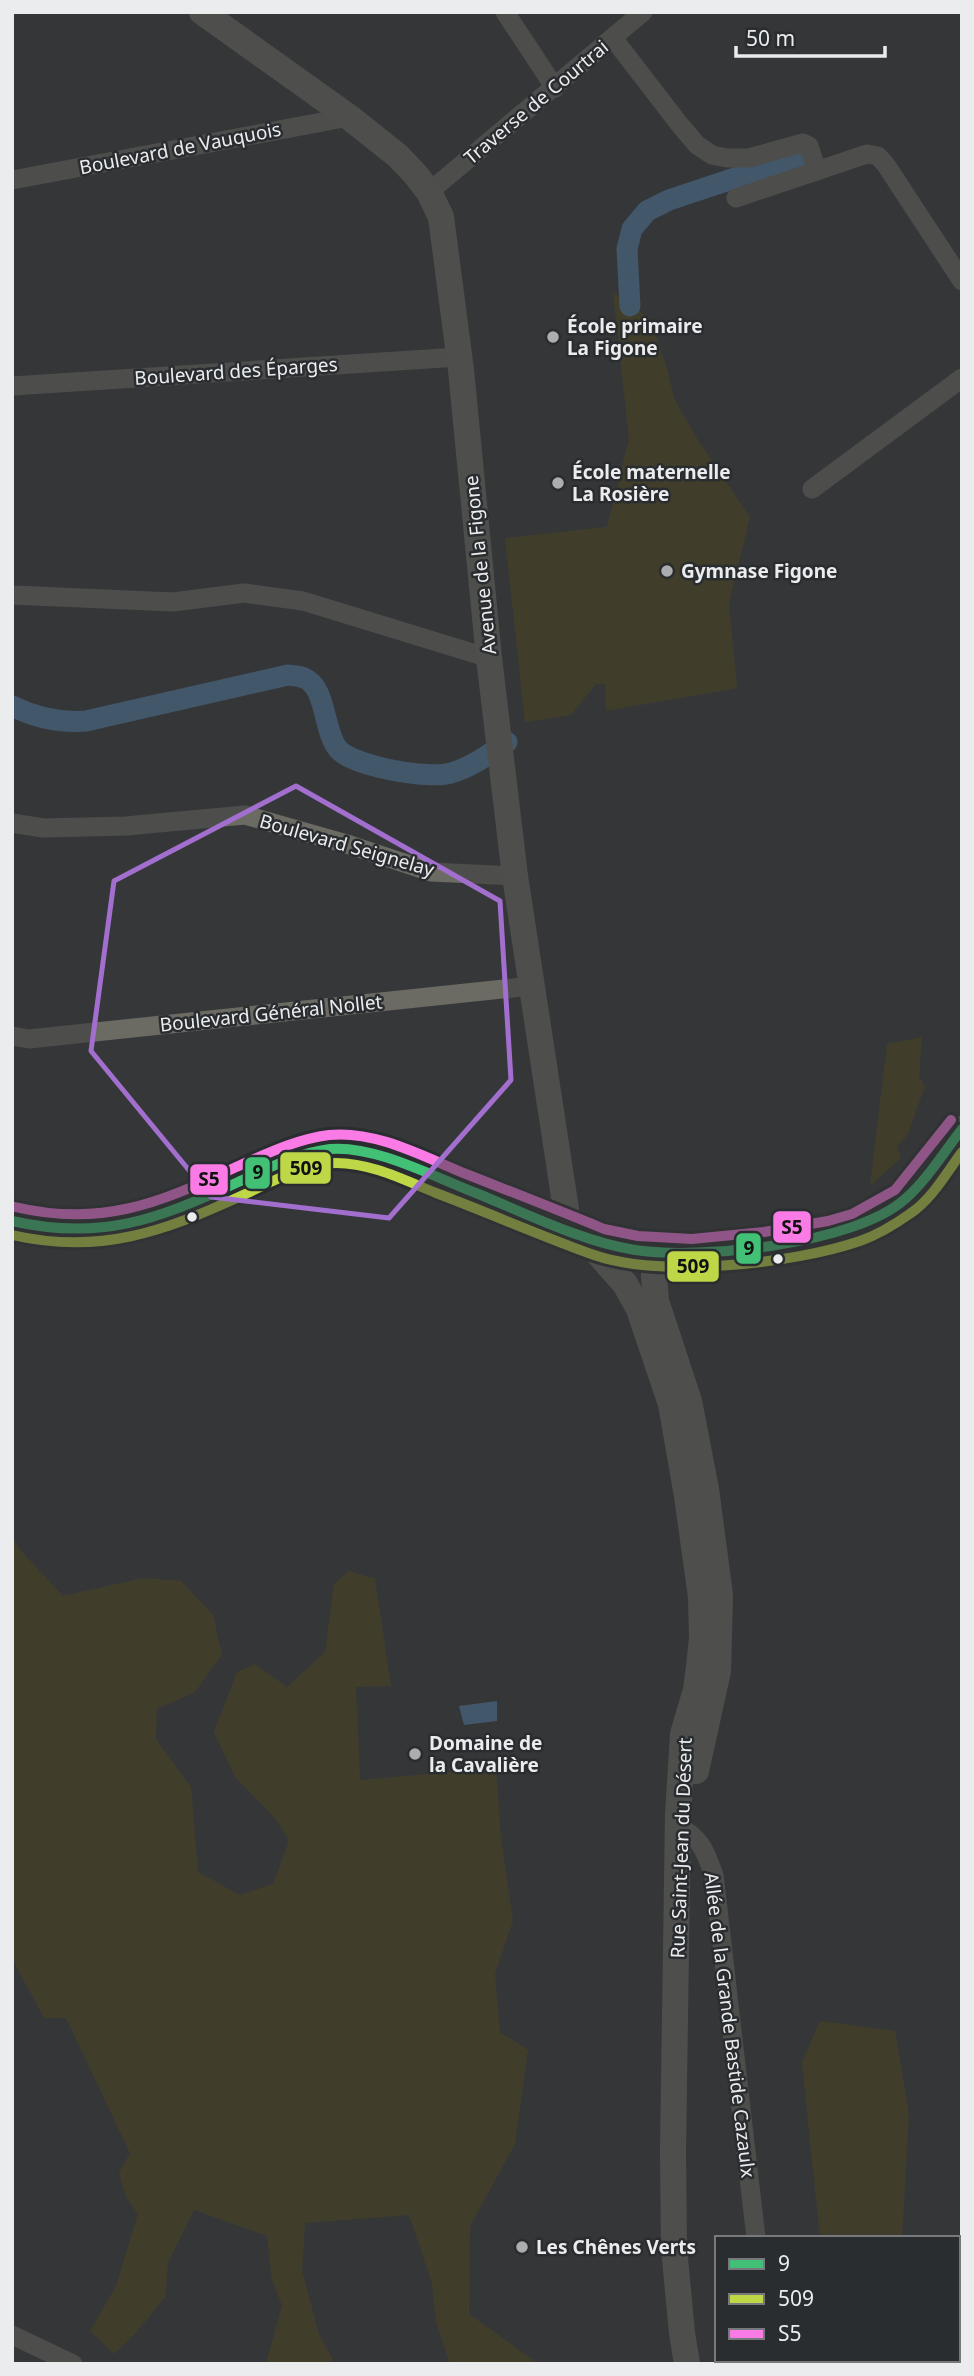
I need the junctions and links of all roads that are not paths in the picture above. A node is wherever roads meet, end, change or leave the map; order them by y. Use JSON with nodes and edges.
{"nodes":[{"id":1,"x":202,"y":12,"type":"edge"},
{"id":2,"x":505,"y":12,"type":"edge"},
{"id":3,"x":643,"y":12,"type":"edge"},
{"id":4,"x":612,"y":38,"type":"junction"},
{"id":5,"x":555,"y":88,"type":"junction"},
{"id":6,"x":349,"y":117,"type":"junction"},
{"id":7,"x":813,"y":159,"type":"junction"},
{"id":8,"x":12,"y":180,"type":"edge"},
{"id":9,"x":429,"y":192,"type":"junction"},
{"id":10,"x":736,"y":198,"type":"dead end"},
{"id":11,"x":962,"y":281,"type":"edge"},
{"id":12,"x":459,"y":357,"type":"junction"},
{"id":13,"x":962,"y":378,"type":"edge"},
{"id":14,"x":12,"y":386,"type":"edge"},
{"id":15,"x":812,"y":489,"type":"dead end"},
{"id":16,"x":12,"y":595,"type":"edge"},
{"id":17,"x":489,"y":658,"type":"junction"},
{"id":18,"x":12,"y":823,"type":"edge"},
{"id":19,"x":515,"y":876,"type":"junction"},
{"id":20,"x":531,"y":986,"type":"junction"},
{"id":21,"x":12,"y":1037,"type":"edge"},
{"id":22,"x":962,"y":1129,"type":"edge"},
{"id":23,"x":12,"y":1221,"type":"edge"},
{"id":24,"x":575,"y":1232,"type":"junction"},
{"id":25,"x":657,"y":1252,"type":"junction"},
{"id":26,"x":686,"y":1831,"type":"junction"},
{"id":27,"x":757,"y":2236,"type":"edge"},
{"id":28,"x":12,"y":2335,"type":"edge"},
{"id":29,"x":73,"y":2364,"type":"edge"},
{"id":30,"x":687,"y":2364,"type":"edge"},
{"id":31,"x":705,"y":2364,"type":"edge"}],
"edges":[{"from":1,"to":6,"type":"street","name":"Avenue de la Figone"},
{"from":2,"to":5,"type":"street"},
{"from":3,"to":4,"type":"street","name":"Traverse de Courtrai"},
{"from":4,"to":5,"type":"street","name":"Traverse de Courtrai"},
{"from":4,"to":7,"type":"street"},
{"from":5,"to":9,"type":"street","name":"Traverse de Courtrai"},
{"from":6,"to":8,"type":"street","name":"Boulevard de Vauquois"},
{"from":6,"to":9,"type":"street","name":"Avenue de la Figone"},
{"from":7,"to":10,"type":"street"},
{"from":7,"to":11,"type":"street"},
{"from":9,"to":12,"type":"street","name":"Avenue de la Figone"},
{"from":12,"to":14,"type":"street","name":"Boulevard des Éparges"},
{"from":12,"to":17,"type":"street","name":"Avenue de la Figone"},
{"from":13,"to":15,"type":"street"},
{"from":16,"to":17,"type":"street"},
{"from":17,"to":19,"type":"street","name":"Avenue de la Figone"},
{"from":18,"to":19,"type":"street","name":"Boulevard Seignelay"},
{"from":19,"to":20,"type":"street","name":"Avenue de la Figone"},
{"from":20,"to":21,"type":"street","name":"Boulevard Général Nollet"},
{"from":20,"to":24,"type":"street","name":"Avenue de la Figone"},
{"from":22,"to":25,"type":"street"},
{"from":23,"to":24,"type":"street"},
{"from":24,"to":25,"type":"street"},
{"from":24,"to":26,"type":"street","name":"Rue Saint-Jean du Désert"},
{"from":25,"to":26,"type":"street","name":"Rue Saint-Jean du Désert"},
{"from":26,"to":27,"type":"street","name":"Allée de la Grande Bastide Cazaulx"},
{"from":26,"to":30,"type":"street","name":"Rue Saint-Jean du Désert"},
{"from":26,"to":31,"type":"street","name":"Rue Saint-Jean du Désert"},
{"from":28,"to":29,"type":"street"}]}
